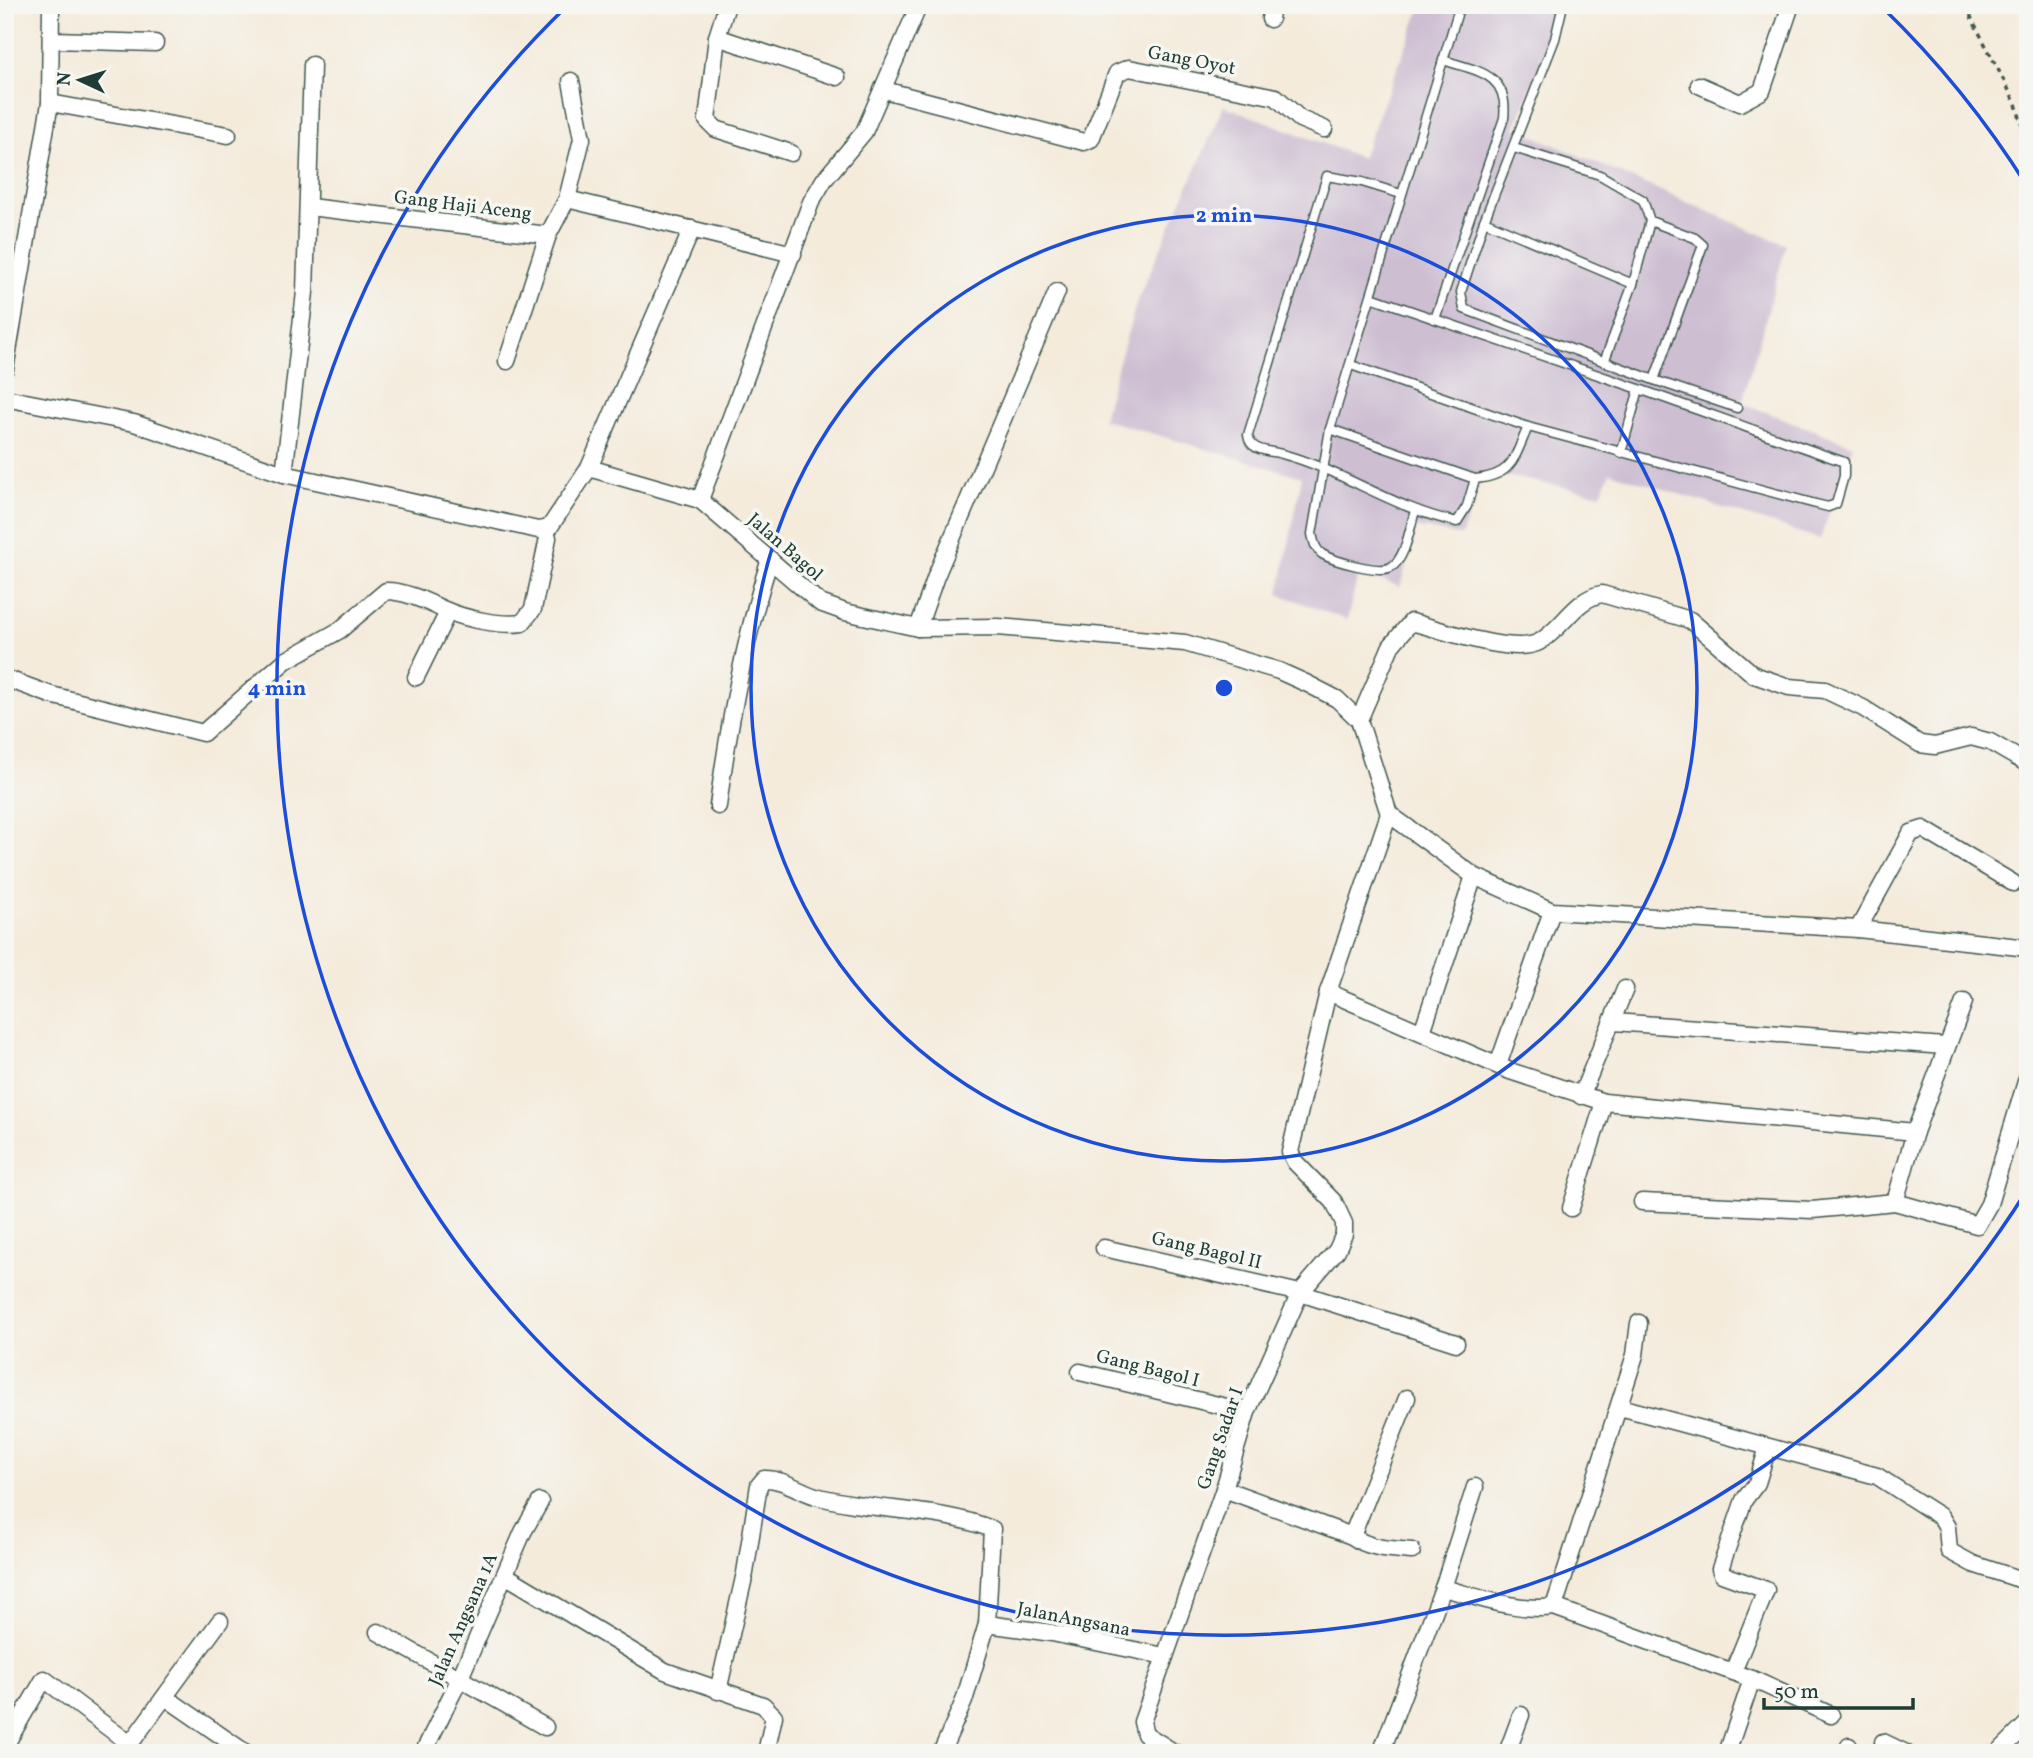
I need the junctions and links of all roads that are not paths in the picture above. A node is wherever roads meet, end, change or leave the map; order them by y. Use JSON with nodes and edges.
{"nodes":[{"id":1,"x":51,"y":5,"type":"edge"},
{"id":2,"x":727,"y":5,"type":"edge"},
{"id":3,"x":919,"y":5,"type":"edge"},
{"id":4,"x":1461,"y":5,"type":"edge"},
{"id":5,"x":1563,"y":5,"type":"edge"},
{"id":6,"x":1790,"y":5,"type":"edge"},
{"id":7,"x":717,"y":37,"type":"junction"},
{"id":8,"x":53,"y":40,"type":"junction"},
{"id":9,"x":155,"y":43,"type":"dead end"},
{"id":10,"x":1443,"y":60,"type":"junction"},
{"id":11,"x":312,"y":65,"type":"dead end"},
{"id":12,"x":837,"y":77,"type":"dead end"},
{"id":13,"x":571,"y":81,"type":"dead end"},
{"id":14,"x":1699,"y":85,"type":"dead end"},
{"id":15,"x":884,"y":90,"type":"junction"},
{"id":16,"x":50,"y":103,"type":"junction"},
{"id":17,"x":1324,"y":129,"type":"dead end"},
{"id":18,"x":228,"y":135,"type":"dead end"},
{"id":19,"x":1514,"y":148,"type":"junction"},
{"id":20,"x":791,"y":153,"type":"dead end"},
{"id":21,"x":1401,"y":194,"type":"junction"},
{"id":22,"x":566,"y":199,"type":"junction"},
{"id":23,"x":309,"y":207,"type":"junction"},
{"id":24,"x":1650,"y":221,"type":"junction"},
{"id":25,"x":1484,"y":222,"type":"junction"},
{"id":26,"x":692,"y":229,"type":"junction"},
{"id":27,"x":548,"y":235,"type":"junction"},
{"id":28,"x":793,"y":254,"type":"junction"},
{"id":29,"x":1633,"y":284,"type":"junction"},
{"id":30,"x":1057,"y":292,"type":"dead end"},
{"id":31,"x":1371,"y":297,"type":"junction"},
{"id":32,"x":1435,"y":319,"type":"junction"},
{"id":33,"x":507,"y":361,"type":"dead end"},
{"id":34,"x":1604,"y":362,"type":"junction"},
{"id":35,"x":1351,"y":365,"type":"junction"},
{"id":36,"x":5,"y":369,"type":"edge"},
{"id":37,"x":1654,"y":380,"type":"junction"},
{"id":38,"x":1639,"y":389,"type":"junction"},
{"id":39,"x":5,"y":398,"type":"edge"},
{"id":40,"x":1737,"y":408,"type":"dead end"},
{"id":41,"x":1528,"y":427,"type":"junction"},
{"id":42,"x":1330,"y":429,"type":"junction"},
{"id":43,"x":1621,"y":453,"type":"junction"},
{"id":44,"x":589,"y":468,"type":"junction"},
{"id":45,"x":1321,"y":470,"type":"junction"},
{"id":46,"x":284,"y":474,"type":"junction"},
{"id":47,"x":1475,"y":479,"type":"junction"},
{"id":48,"x":700,"y":500,"type":"junction"},
{"id":49,"x":1415,"y":511,"type":"junction"},
{"id":50,"x":546,"y":529,"type":"junction"},
{"id":51,"x":770,"y":559,"type":"junction"},
{"id":52,"x":448,"y":612,"type":"junction"},
{"id":53,"x":918,"y":628,"type":"junction"},
{"id":54,"x":416,"y":677,"type":"dead end"},
{"id":55,"x":5,"y":678,"type":"edge"},
{"id":56,"x":1359,"y":720,"type":"junction"},
{"id":57,"x":2028,"y":764,"type":"edge"},
{"id":58,"x":718,"y":806,"type":"dead end"},
{"id":59,"x":1389,"y":814,"type":"junction"},
{"id":60,"x":1474,"y":876,"type":"junction"},
{"id":61,"x":2013,"y":883,"type":"dead end"},
{"id":62,"x":1552,"y":911,"type":"junction"},
{"id":63,"x":1858,"y":929,"type":"junction"},
{"id":64,"x":2028,"y":948,"type":"edge"},
{"id":65,"x":1625,"y":989,"type":"dead end"},
{"id":66,"x":1328,"y":992,"type":"junction"},
{"id":67,"x":1964,"y":1002,"type":"dead end"},
{"id":68,"x":1614,"y":1022,"type":"junction"},
{"id":69,"x":1422,"y":1032,"type":"junction"},
{"id":70,"x":1945,"y":1046,"type":"junction"},
{"id":71,"x":1498,"y":1065,"type":"junction"},
{"id":72,"x":2028,"y":1075,"type":"edge"},
{"id":73,"x":1581,"y":1096,"type":"junction"},
{"id":74,"x":1604,"y":1102,"type":"junction"},
{"id":75,"x":1916,"y":1132,"type":"junction"},
{"id":76,"x":1642,"y":1202,"type":"dead end"},
{"id":77,"x":1895,"y":1202,"type":"junction"},
{"id":78,"x":1571,"y":1208,"type":"dead end"},
{"id":79,"x":1104,"y":1248,"type":"dead end"},
{"id":80,"x":1300,"y":1293,"type":"junction"},
{"id":81,"x":1639,"y":1323,"type":"dead end"},
{"id":82,"x":1456,"y":1343,"type":"dead end"},
{"id":83,"x":1080,"y":1372,"type":"dead end"},
{"id":84,"x":1407,"y":1398,"type":"dead end"},
{"id":85,"x":1620,"y":1407,"type":"junction"},
{"id":86,"x":1247,"y":1412,"type":"junction"},
{"id":87,"x":1768,"y":1447,"type":"junction"},
{"id":88,"x":1475,"y":1487,"type":"dead end"},
{"id":89,"x":1224,"y":1489,"type":"junction"},
{"id":90,"x":540,"y":1502,"type":"dead end"},
{"id":91,"x":1352,"y":1536,"type":"junction"},
{"id":92,"x":1412,"y":1551,"type":"dead end"},
{"id":93,"x":505,"y":1574,"type":"junction"},
{"id":94,"x":2028,"y":1581,"type":"edge"},
{"id":95,"x":1443,"y":1588,"type":"junction"},
{"id":96,"x":1554,"y":1606,"type":"junction"},
{"id":97,"x":220,"y":1621,"type":"dead end"},
{"id":98,"x":987,"y":1624,"type":"junction"},
{"id":99,"x":378,"y":1632,"type":"dead end"},
{"id":100,"x":1164,"y":1656,"type":"junction"},
{"id":101,"x":1733,"y":1672,"type":"junction"},
{"id":102,"x":460,"y":1678,"type":"junction"},
{"id":103,"x":1752,"y":1679,"type":"junction"},
{"id":104,"x":718,"y":1691,"type":"junction"},
{"id":105,"x":165,"y":1697,"type":"junction"},
{"id":106,"x":1831,"y":1714,"type":"dead end"},
{"id":107,"x":1521,"y":1715,"type":"dead end"},
{"id":108,"x":2028,"y":1723,"type":"edge"},
{"id":109,"x":545,"y":1727,"type":"dead end"},
{"id":110,"x":1883,"y":1742,"type":"dead end"},
{"id":111,"x":5,"y":1746,"type":"edge"},
{"id":112,"x":246,"y":1753,"type":"edge"},
{"id":113,"x":423,"y":1753,"type":"edge"},
{"id":114,"x":766,"y":1753,"type":"edge"},
{"id":115,"x":941,"y":1753,"type":"edge"},
{"id":116,"x":1175,"y":1753,"type":"edge"},
{"id":117,"x":1381,"y":1753,"type":"edge"},
{"id":118,"x":1507,"y":1753,"type":"edge"},
{"id":119,"x":1727,"y":1753,"type":"edge"},
{"id":120,"x":1906,"y":1753,"type":"edge"},
{"id":121,"x":1998,"y":1753,"type":"edge"}],
"edges":[{"from":1,"to":8,"type":"street"},
{"from":2,"to":7,"type":"street"},
{"from":3,"to":15,"type":"street"},
{"from":4,"to":10,"type":"lane"},
{"from":5,"to":19,"type":"lane"},
{"from":6,"to":14,"type":"street"},
{"from":7,"to":12,"type":"street"},
{"from":7,"to":20,"type":"street"},
{"from":8,"to":9,"type":"street"},
{"from":8,"to":16,"type":"street"},
{"from":10,"to":21,"type":"lane"},
{"from":10,"to":32,"type":"lane"},
{"from":11,"to":23,"type":"street"},
{"from":13,"to":22,"type":"street","name":"Gang Haji Aceng"},
{"from":15,"to":17,"type":"street","name":"Gang Oyot"},
{"from":15,"to":28,"type":"street"},
{"from":16,"to":18,"type":"street"},
{"from":16,"to":36,"type":"street"},
{"from":19,"to":24,"type":"lane"},
{"from":19,"to":25,"type":"lane"},
{"from":21,"to":31,"type":"lane"},
{"from":21,"to":45,"type":"lane"},
{"from":22,"to":26,"type":"street"},
{"from":22,"to":27,"type":"street","name":"Gang Haji Aceng"},
{"from":23,"to":27,"type":"street","name":"Gang Haji Aceng"},
{"from":23,"to":46,"type":"street"},
{"from":24,"to":29,"type":"lane"},
{"from":24,"to":37,"type":"lane"},
{"from":25,"to":29,"type":"lane"},
{"from":25,"to":34,"type":"lane"},
{"from":26,"to":28,"type":"street"},
{"from":26,"to":44,"type":"street"},
{"from":27,"to":33,"type":"street"},
{"from":28,"to":48,"type":"street"},
{"from":29,"to":34,"type":"lane"},
{"from":30,"to":53,"type":"street"},
{"from":31,"to":32,"type":"lane"},
{"from":31,"to":35,"type":"lane"},
{"from":32,"to":38,"type":"lane"},
{"from":34,"to":37,"type":"lane"},
{"from":35,"to":41,"type":"lane"},
{"from":35,"to":42,"type":"lane"},
{"from":37,"to":40,"type":"lane"},
{"from":38,"to":43,"type":"lane"},
{"from":38,"to":43,"type":"lane"},
{"from":39,"to":46,"type":"street"},
{"from":41,"to":43,"type":"lane"},
{"from":41,"to":47,"type":"lane"},
{"from":42,"to":45,"type":"lane"},
{"from":42,"to":47,"type":"lane"},
{"from":44,"to":48,"type":"street"},
{"from":44,"to":50,"type":"street"},
{"from":45,"to":49,"type":"lane"},
{"from":45,"to":49,"type":"lane"},
{"from":46,"to":50,"type":"street"},
{"from":47,"to":49,"type":"lane"},
{"from":48,"to":51,"type":"street","name":"Jalan Bagol"},
{"from":50,"to":52,"type":"street"},
{"from":51,"to":53,"type":"street","name":"Jalan Bagol"},
{"from":51,"to":58,"type":"street"},
{"from":52,"to":54,"type":"street"},
{"from":52,"to":55,"type":"street"},
{"from":53,"to":56,"type":"street","name":"Jalan Bagol"},
{"from":56,"to":57,"type":"street"},
{"from":56,"to":59,"type":"street"},
{"from":59,"to":60,"type":"street"},
{"from":59,"to":66,"type":"street"},
{"from":60,"to":62,"type":"street"},
{"from":60,"to":69,"type":"street"},
{"from":61,"to":63,"type":"street"},
{"from":62,"to":63,"type":"street"},
{"from":62,"to":71,"type":"street"},
{"from":63,"to":64,"type":"street"},
{"from":65,"to":68,"type":"street"},
{"from":66,"to":69,"type":"street"},
{"from":66,"to":80,"type":"street","name":"Gang Sadar I"},
{"from":67,"to":70,"type":"street"},
{"from":68,"to":70,"type":"street"},
{"from":68,"to":73,"type":"street"},
{"from":69,"to":71,"type":"street"},
{"from":70,"to":75,"type":"street"},
{"from":71,"to":73,"type":"street"},
{"from":72,"to":77,"type":"street"},
{"from":73,"to":74,"type":"street"},
{"from":74,"to":75,"type":"street"},
{"from":74,"to":78,"type":"street"},
{"from":75,"to":77,"type":"street"},
{"from":76,"to":77,"type":"street"},
{"from":79,"to":80,"type":"street","name":"Gang Bagol II"},
{"from":80,"to":82,"type":"street","name":"Gang Bagol II"},
{"from":80,"to":86,"type":"street","name":"Gang Sadar I"},
{"from":81,"to":85,"type":"street"},
{"from":83,"to":86,"type":"street","name":"Gang Bagol I"},
{"from":84,"to":91,"type":"street"},
{"from":85,"to":87,"type":"street"},
{"from":85,"to":96,"type":"street"},
{"from":86,"to":89,"type":"street","name":"Gang Sadar I"},
{"from":87,"to":94,"type":"street"},
{"from":87,"to":101,"type":"street"},
{"from":88,"to":95,"type":"street"},
{"from":89,"to":91,"type":"street"},
{"from":89,"to":100,"type":"street","name":"Gang Sadar I"},
{"from":90,"to":93,"type":"street","name":"Jalan Angsana 1A"},
{"from":91,"to":92,"type":"street"},
{"from":93,"to":102,"type":"street","name":"Jalan Angsana 1A"},
{"from":93,"to":104,"type":"street"},
{"from":95,"to":96,"type":"street"},
{"from":95,"to":117,"type":"street"},
{"from":96,"to":101,"type":"street"},
{"from":97,"to":105,"type":"street"},
{"from":98,"to":100,"type":"street","name":"JalanAngsana"},
{"from":98,"to":104,"type":"street"},
{"from":98,"to":115,"type":"street"},
{"from":99,"to":102,"type":"street"},
{"from":100,"to":116,"type":"street","name":"Gang Sadar I"},
{"from":101,"to":103,"type":"street"},
{"from":102,"to":109,"type":"street"},
{"from":102,"to":113,"type":"street","name":"Jalan Angsana 1A"},
{"from":103,"to":106,"type":"street"},
{"from":103,"to":119,"type":"street"},
{"from":104,"to":114,"type":"street"},
{"from":105,"to":111,"type":"street"},
{"from":105,"to":112,"type":"street"},
{"from":107,"to":118,"type":"street"},
{"from":108,"to":121,"type":"street"},
{"from":110,"to":120,"type":"street"}]}
